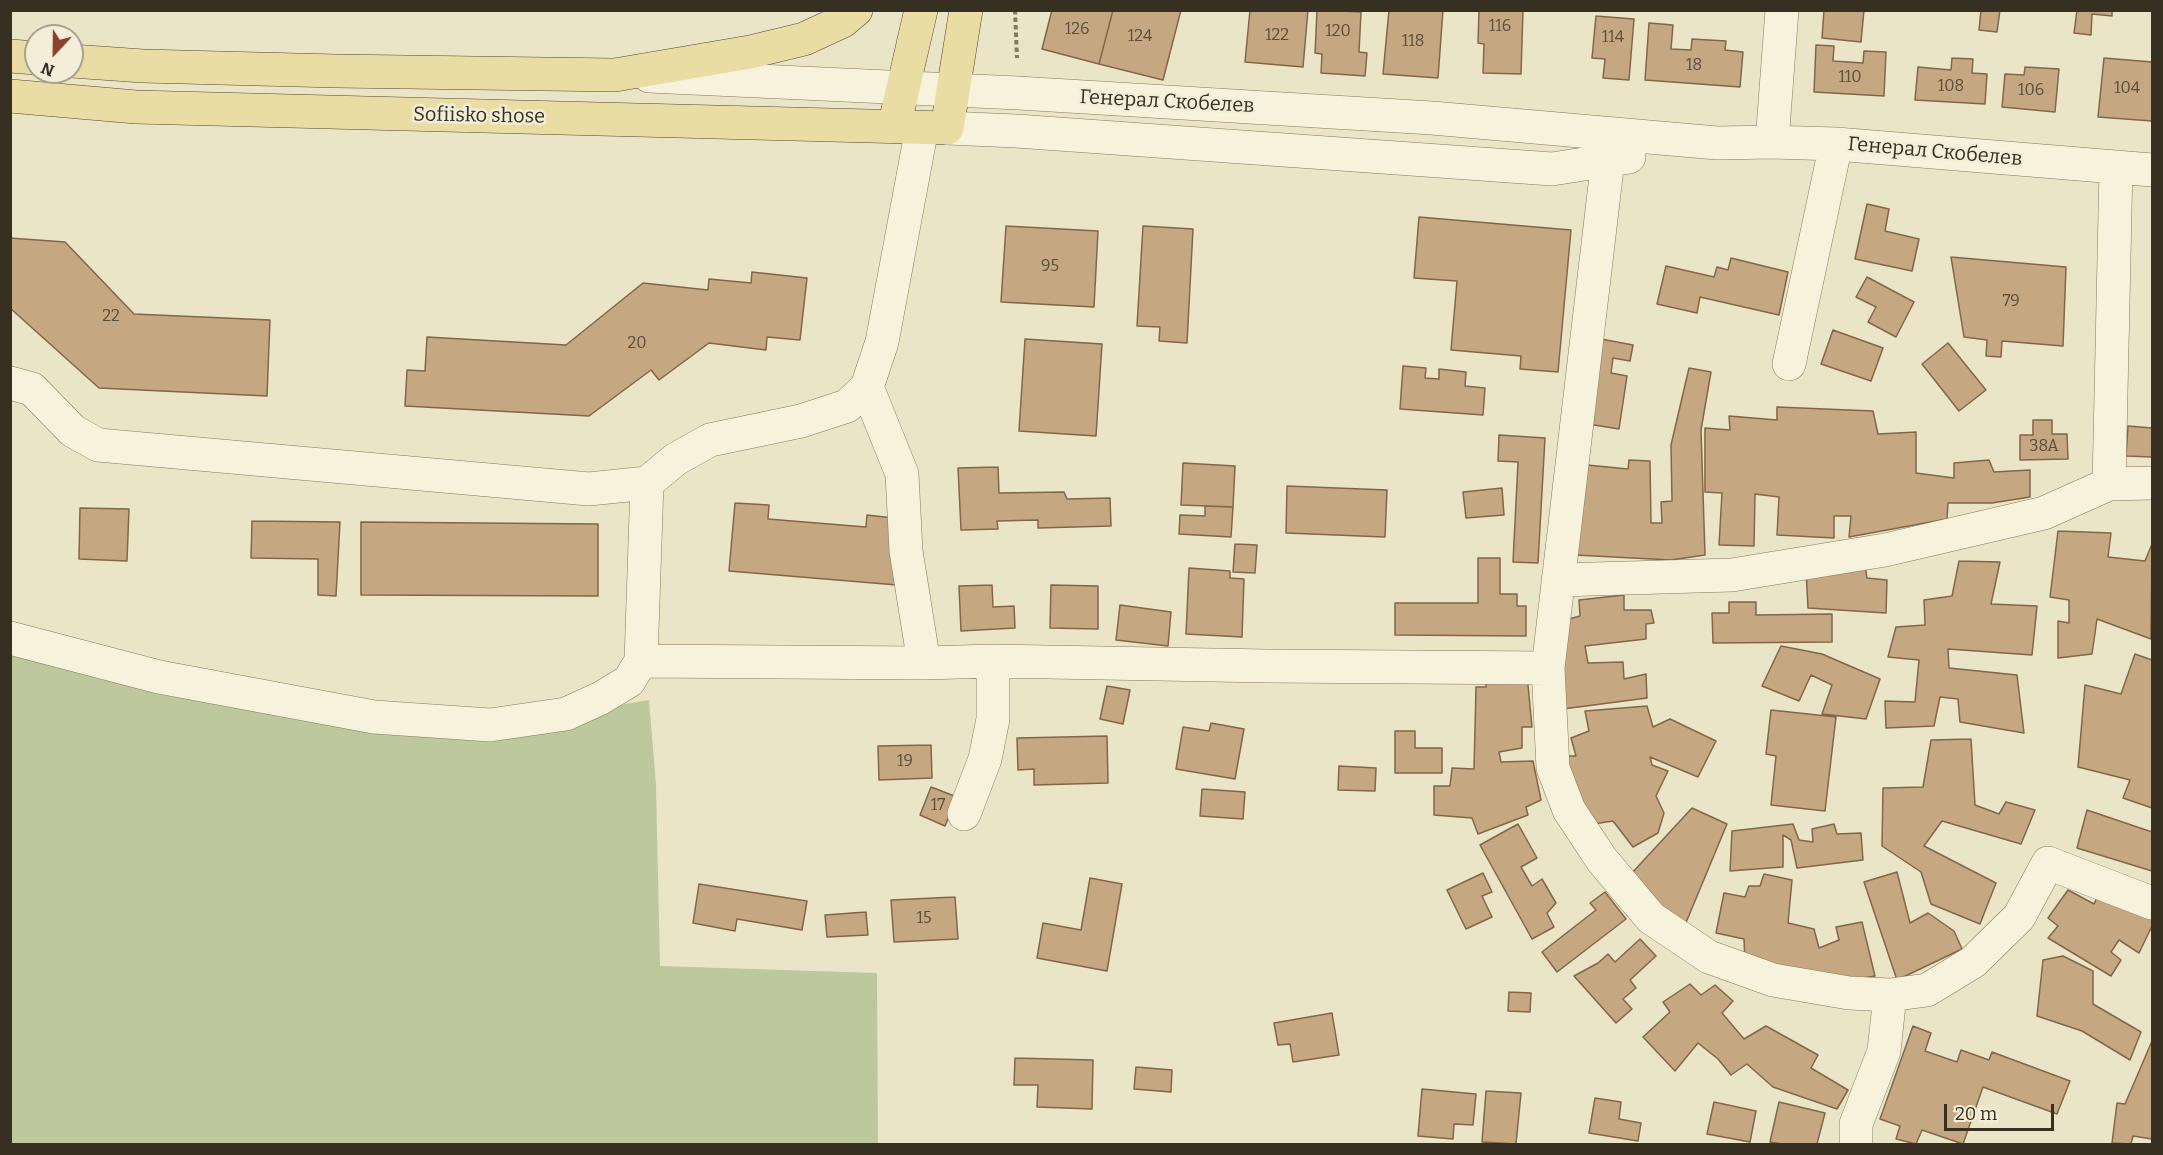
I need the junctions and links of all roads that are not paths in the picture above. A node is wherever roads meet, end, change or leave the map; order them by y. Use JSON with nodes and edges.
{"nodes":[{"id":1,"x":855,"y":10,"type":"edge"},
{"id":2,"x":921,"y":10,"type":"edge"},
{"id":3,"x":966,"y":10,"type":"edge"},
{"id":4,"x":1782,"y":10,"type":"edge"},
{"id":5,"x":84,"y":62,"type":"edge"},
{"id":6,"x":615,"y":75,"type":"junction"},
{"id":7,"x":904,"y":88,"type":"junction"},
{"id":8,"x":953,"y":90,"type":"junction"},
{"id":9,"x":10,"y":96,"type":"edge"},
{"id":10,"x":921,"y":127,"type":"junction"},
{"id":11,"x":1772,"y":142,"type":"junction"},
{"id":12,"x":1836,"y":144,"type":"junction"},
{"id":13,"x":1611,"y":147,"type":"junction"},
{"id":14,"x":2116,"y":167,"type":"junction"},
{"id":15,"x":2152,"y":170,"type":"edge"},
{"id":16,"x":1789,"y":364,"type":"dead end"},
{"id":17,"x":10,"y":383,"type":"edge"},
{"id":18,"x":867,"y":387,"type":"junction"},
{"id":19,"x":647,"y":483,"type":"junction"},
{"id":20,"x":2152,"y":483,"type":"edge"},
{"id":21,"x":2109,"y":484,"type":"junction"},
{"id":22,"x":1558,"y":580,"type":"junction"},
{"id":23,"x":10,"y":638,"type":"edge"},
{"id":24,"x":641,"y":661,"type":"junction"},
{"id":25,"x":993,"y":661,"type":"junction"},
{"id":26,"x":924,"y":663,"type":"junction"},
{"id":27,"x":1548,"y":668,"type":"junction"},
{"id":28,"x":964,"y":814,"type":"dead end"},
{"id":29,"x":2152,"y":903,"type":"edge"},
{"id":30,"x":1890,"y":995,"type":"junction"},
{"id":31,"x":1856,"y":1144,"type":"edge"}],
"edges":[{"from":1,"to":6,"type":"main road"},
{"from":2,"to":7,"type":"main road"},
{"from":3,"to":8,"type":"main road"},
{"from":4,"to":11,"type":"street"},
{"from":5,"to":6,"type":"main road"},
{"from":6,"to":7,"type":"street","name":"Генерал Скобелев"},
{"from":7,"to":8,"type":"street","name":"Генерал Скобелев"},
{"from":7,"to":10,"type":"main road"},
{"from":8,"to":10,"type":"main road"},
{"from":8,"to":13,"type":"street","name":"Генерал Скобелев"},
{"from":9,"to":10,"type":"main road","name":"Sofiisko shose"},
{"from":10,"to":13,"type":"street","name":"Генерал Скобелев"},
{"from":10,"to":18,"type":"street"},
{"from":11,"to":12,"type":"street","name":"Генерал Скобелев"},
{"from":11,"to":13,"type":"street","name":"Генерал Скобелев"},
{"from":12,"to":14,"type":"street","name":"Генерал Скобелев"},
{"from":12,"to":16,"type":"street"},
{"from":13,"to":22,"type":"street"},
{"from":14,"to":15,"type":"street","name":"Генерал Скобелев"},
{"from":14,"to":21,"type":"street"},
{"from":17,"to":19,"type":"street"},
{"from":18,"to":19,"type":"street"},
{"from":18,"to":26,"type":"street"},
{"from":19,"to":24,"type":"street"},
{"from":20,"to":21,"type":"street"},
{"from":21,"to":22,"type":"street"},
{"from":22,"to":27,"type":"street"},
{"from":23,"to":24,"type":"street"},
{"from":24,"to":26,"type":"street"},
{"from":25,"to":26,"type":"street"},
{"from":25,"to":27,"type":"street"},
{"from":25,"to":28,"type":"street"},
{"from":27,"to":30,"type":"street"},
{"from":29,"to":30,"type":"street"},
{"from":30,"to":31,"type":"street"}]}
